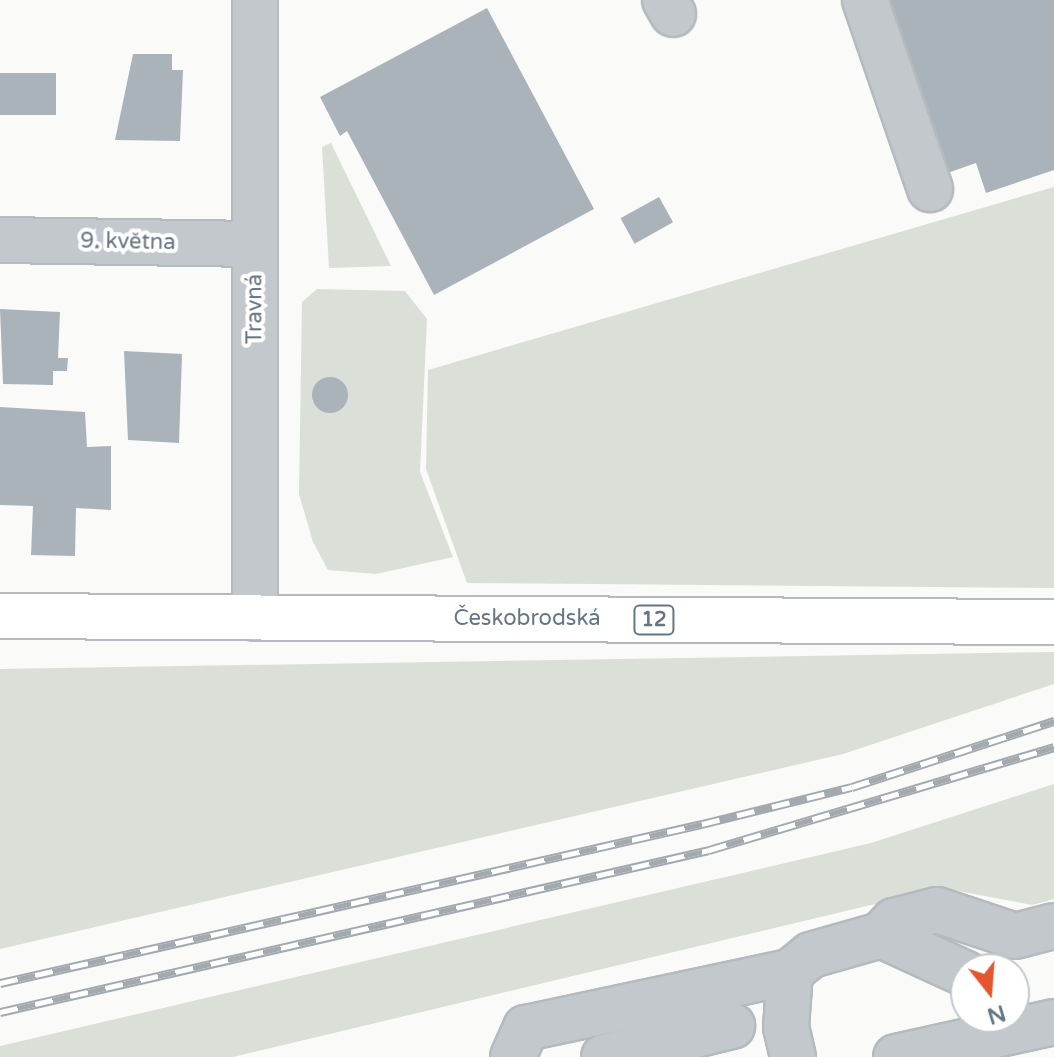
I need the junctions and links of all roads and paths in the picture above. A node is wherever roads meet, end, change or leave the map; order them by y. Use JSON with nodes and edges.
{"nodes":[{"id":1,"x":255,"y":0,"type":"edge"},
{"id":2,"x":865,"y":0,"type":"edge"},
{"id":3,"x":930,"y":189,"type":"dead end"},
{"id":4,"x":0,"y":240,"type":"edge"},
{"id":5,"x":255,"y":244,"type":"junction"},
{"id":6,"x":0,"y":616,"type":"edge"},
{"id":7,"x":255,"y":618,"type":"junction"},
{"id":8,"x":1054,"y":622,"type":"edge"},
{"id":9,"x":1054,"y":926,"type":"edge"},
{"id":10,"x":881,"y":935,"type":"junction"},
{"id":11,"x":950,"y":967,"type":"edge"},
{"id":12,"x":790,"y":972,"type":"junction"},
{"id":13,"x":1034,"y":1016,"type":"edge"},
{"id":14,"x":732,"y":1026,"type":"dead end"},
{"id":15,"x":513,"y":1057,"type":"edge"},
{"id":16,"x":604,"y":1057,"type":"edge"},
{"id":17,"x":793,"y":1057,"type":"edge"},
{"id":18,"x":896,"y":1057,"type":"edge"}],
"edges":[{"from":1,"to":5,"type":"street","name":"Travná"},
{"from":2,"to":3,"type":"street"},
{"from":4,"to":5,"type":"street","name":"9. května"},
{"from":5,"to":7,"type":"street","name":"Travná"},
{"from":6,"to":7,"type":"main road","name":"Českobrodská","number":"12"},
{"from":7,"to":8,"type":"main road","name":"Českobrodská","number":"12"},
{"from":9,"to":10,"type":"street"},
{"from":10,"to":11,"type":"street"},
{"from":10,"to":12,"type":"street"},
{"from":12,"to":15,"type":"street"},
{"from":12,"to":17,"type":"street"},
{"from":13,"to":18,"type":"street"},
{"from":14,"to":16,"type":"street"}]}
